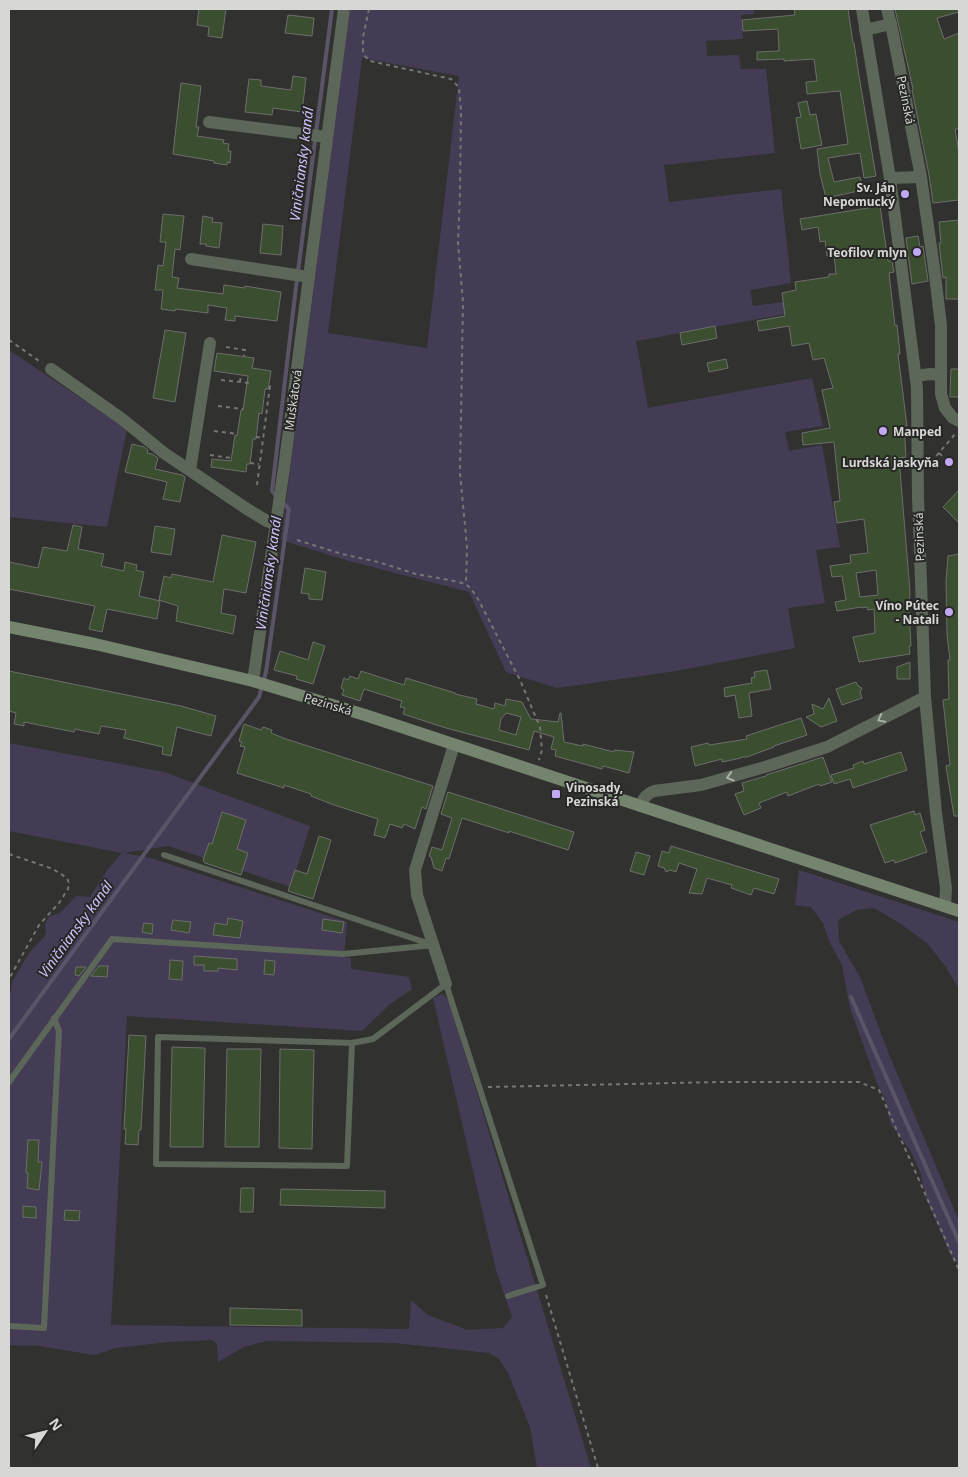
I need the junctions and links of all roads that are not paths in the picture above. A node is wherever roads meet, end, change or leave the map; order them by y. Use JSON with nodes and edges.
{"nodes":[{"id":1,"x":344,"y":9,"type":"edge"},
{"id":2,"x":862,"y":9,"type":"edge"},
{"id":3,"x":887,"y":9,"type":"edge"},
{"id":4,"x":891,"y":24,"type":"junction"},
{"id":5,"x":865,"y":30,"type":"junction"},
{"id":6,"x":209,"y":122,"type":"dead end"},
{"id":7,"x":327,"y":137,"type":"junction"},
{"id":8,"x":921,"y":177,"type":"junction"},
{"id":9,"x":890,"y":178,"type":"junction"},
{"id":10,"x":191,"y":259,"type":"dead end"},
{"id":11,"x":309,"y":277,"type":"junction"},
{"id":12,"x":210,"y":343,"type":"dead end"},
{"id":13,"x":51,"y":369,"type":"road end"},
{"id":14,"x":941,"y":375,"type":"junction"},
{"id":15,"x":916,"y":376,"type":"junction"},
{"id":16,"x":959,"y":421,"type":"edge"},
{"id":17,"x":190,"y":470,"type":"junction"},
{"id":18,"x":276,"y":524,"type":"junction"},
{"id":19,"x":9,"y":627,"type":"edge"},
{"id":20,"x":261,"y":684,"type":"junction"},
{"id":21,"x":925,"y":697,"type":"junction"},
{"id":22,"x":454,"y":745,"type":"junction"},
{"id":23,"x":640,"y":806,"type":"junction"},
{"id":24,"x":164,"y":855,"type":"dead end"},
{"id":25,"x":945,"y":906,"type":"junction"},
{"id":26,"x":959,"y":911,"type":"edge"},
{"id":27,"x":434,"y":945,"type":"junction"},
{"id":28,"x":446,"y":984,"type":"junction"},
{"id":29,"x":54,"y":1018,"type":"junction"},
{"id":30,"x":352,"y":1043,"type":"junction"},
{"id":31,"x":9,"y":1082,"type":"edge"},
{"id":32,"x":508,"y":1296,"type":"dead end"},
{"id":33,"x":9,"y":1326,"type":"edge"}],
"edges":[{"from":1,"to":7,"type":"street","name":"Muškátová"},
{"from":2,"to":5,"type":"street","name":"Pezinská"},
{"from":3,"to":4,"type":"street","name":"Pezinská"},
{"from":4,"to":5,"type":"street"},
{"from":4,"to":8,"type":"street","name":"Pezinská"},
{"from":5,"to":9,"type":"street","name":"Pezinská"},
{"from":6,"to":7,"type":"street"},
{"from":7,"to":11,"type":"street","name":"Muškátová"},
{"from":8,"to":9,"type":"street"},
{"from":8,"to":14,"type":"street","name":"Pezinská"},
{"from":9,"to":15,"type":"street","name":"Pezinská"},
{"from":10,"to":11,"type":"street"},
{"from":11,"to":18,"type":"street","name":"Muškátová"},
{"from":12,"to":17,"type":"street"},
{"from":13,"to":17,"type":"street"},
{"from":14,"to":15,"type":"street"},
{"from":14,"to":16,"type":"street","name":"Pezinská"},
{"from":15,"to":21,"type":"street","name":"Pezinská"},
{"from":17,"to":18,"type":"street"},
{"from":18,"to":20,"type":"street","name":"Muškátová"},
{"from":19,"to":20,"type":"main road","name":"Pezinská"},
{"from":20,"to":22,"type":"main road","name":"Pezinská"},
{"from":21,"to":23,"type":"street","one_way":true},
{"from":21,"to":25,"type":"street","name":"Pezinská"},
{"from":22,"to":23,"type":"main road","name":"Pezinská"},
{"from":22,"to":27,"type":"street"},
{"from":23,"to":25,"type":"main road","name":"Pezinská"},
{"from":24,"to":27,"type":"lane"},
{"from":25,"to":26,"type":"main road","name":"Pezinská"},
{"from":27,"to":28,"type":"street"},
{"from":27,"to":29,"type":"lane"},
{"from":28,"to":30,"type":"lane"},
{"from":28,"to":32,"type":"lane"},
{"from":29,"to":31,"type":"lane"},
{"from":29,"to":33,"type":"lane"},
{"from":30,"to":30,"type":"lane"}]}
